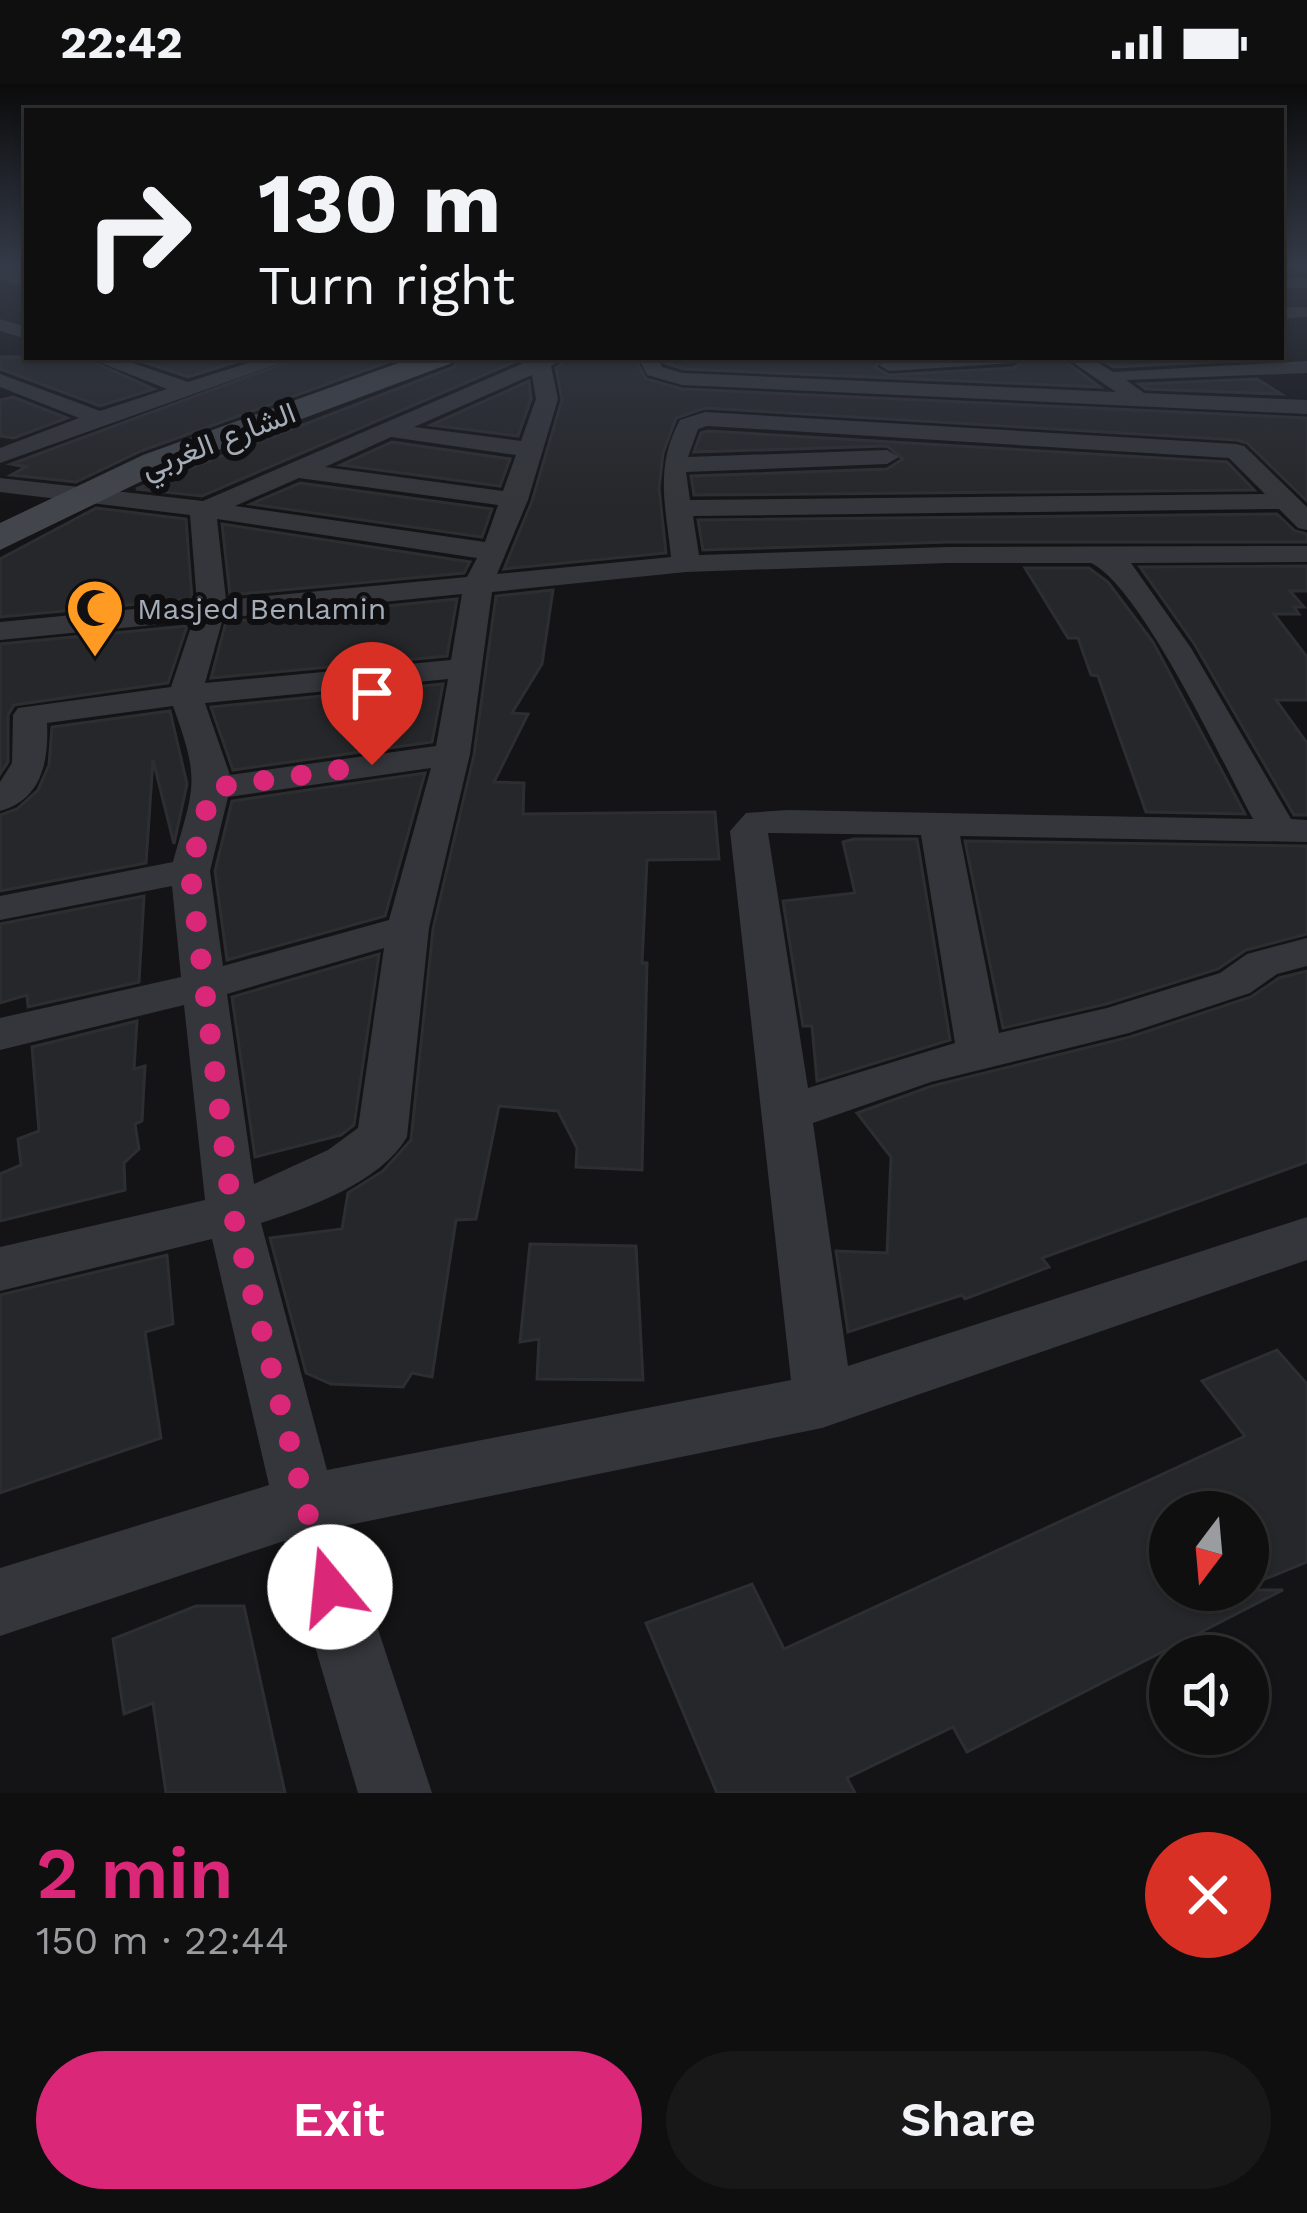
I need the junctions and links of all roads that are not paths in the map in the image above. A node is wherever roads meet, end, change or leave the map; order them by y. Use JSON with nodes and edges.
{"nodes":[{"id":1,"x":105,"y":360,"type":"edge"},
{"id":2,"x":277,"y":360,"type":"edge"},
{"id":3,"x":434,"y":360,"type":"edge"},
{"id":4,"x":547,"y":360,"type":"edge"},
{"id":5,"x":649,"y":360,"type":"edge"},
{"id":6,"x":972,"y":360,"type":"edge"},
{"id":7,"x":1079,"y":360,"type":"edge"},
{"id":8,"x":1307,"y":367,"type":"edge"},
{"id":9,"x":1097,"y":375,"type":"junction"},
{"id":10,"x":0,"y":380,"type":"edge"},
{"id":11,"x":857,"y":387,"type":"junction"},
{"id":12,"x":188,"y":389,"type":"junction"},
{"id":13,"x":1145,"y":400,"type":"junction"},
{"id":14,"x":1307,"y":407,"type":"edge"},
{"id":15,"x":99,"y":418,"type":"junction"},
{"id":16,"x":381,"y":429,"type":"junction"},
{"id":17,"x":868,"y":430,"type":"junction"},
{"id":18,"x":962,"y":434,"type":"junction"},
{"id":19,"x":1078,"y":441,"type":"junction"},
{"id":20,"x":532,"y":450,"type":"junction"},
{"id":21,"x":2,"y":454,"type":"edge"},
{"id":22,"x":886,"y":457,"type":"junction"},
{"id":23,"x":673,"y":465,"type":"junction"},
{"id":24,"x":296,"y":470,"type":"junction"},
{"id":25,"x":0,"y":485,"type":"edge"},
{"id":26,"x":83,"y":494,"type":"junction"},
{"id":27,"x":515,"y":500,"type":"junction"},
{"id":28,"x":1289,"y":501,"type":"junction"},
{"id":29,"x":914,"y":503,"type":"junction"},
{"id":30,"x":1130,"y":503,"type":"junction"},
{"id":31,"x":993,"y":505,"type":"junction"},
{"id":32,"x":676,"y":508,"type":"junction"},
{"id":33,"x":203,"y":511,"type":"junction"},
{"id":34,"x":1307,"y":522,"type":"edge"},
{"id":35,"x":0,"y":538,"type":"edge"},
{"id":36,"x":1092,"y":553,"type":"junction"},
{"id":37,"x":948,"y":555,"type":"junction"},
{"id":38,"x":1293,"y":555,"type":"edge"},
{"id":39,"x":686,"y":564,"type":"junction"},
{"id":40,"x":487,"y":566,"type":"junction"},
{"id":41,"x":1307,"y":586,"type":"edge"},
{"id":42,"x":211,"y":610,"type":"junction"},
{"id":43,"x":0,"y":631,"type":"edge"},
{"id":44,"x":465,"y":668,"type":"junction"},
{"id":45,"x":185,"y":695,"type":"junction"},
{"id":46,"x":15,"y":716,"type":"edge"},
{"id":47,"x":452,"y":754,"type":"junction"},
{"id":48,"x":212,"y":788,"type":"junction"},
{"id":49,"x":0,"y":800,"type":"edge"},
{"id":50,"x":939,"y":827,"type":"junction"},
{"id":51,"x":1293,"y":831,"type":"edge"},
{"id":52,"x":190,"y":871,"type":"junction"},
{"id":53,"x":0,"y":908,"type":"edge"},
{"id":54,"x":408,"y":928,"type":"junction"},
{"id":55,"x":1307,"y":952,"type":"edge"},
{"id":56,"x":204,"y":986,"type":"junction"},
{"id":57,"x":0,"y":1034,"type":"edge"},
{"id":58,"x":980,"y":1055,"type":"junction"},
{"id":59,"x":788,"y":1109,"type":"junction"},
{"id":60,"x":232,"y":1211,"type":"junction"},
{"id":61,"x":1307,"y":1238,"type":"edge"},
{"id":62,"x":0,"y":1269,"type":"edge"},
{"id":63,"x":822,"y":1401,"type":"junction"},
{"id":64,"x":305,"y":1504,"type":"junction"},
{"id":65,"x":0,"y":1602,"type":"edge"},
{"id":66,"x":394,"y":1793,"type":"edge"}],
"edges":[{"from":1,"to":12,"type":"street"},
{"from":2,"to":12,"type":"street"},
{"from":3,"to":26,"type":"street","name":"الشارع الغربي"},
{"from":4,"to":16,"type":"street"},
{"from":4,"to":20,"type":"street"},
{"from":5,"to":11,"type":"street"},
{"from":6,"to":11,"type":"street"},
{"from":7,"to":9,"type":"street"},
{"from":8,"to":9,"type":"street"},
{"from":9,"to":13,"type":"street"},
{"from":10,"to":15,"type":"street"},
{"from":11,"to":13,"type":"street"},
{"from":11,"to":17,"type":"street"},
{"from":12,"to":15,"type":"street"},
{"from":13,"to":14,"type":"street"},
{"from":15,"to":21,"type":"street"},
{"from":16,"to":20,"type":"street"},
{"from":16,"to":24,"type":"street"},
{"from":17,"to":18,"type":"street"},
{"from":17,"to":22,"type":"street"},
{"from":17,"to":23,"type":"street"},
{"from":18,"to":19,"type":"street"},
{"from":18,"to":31,"type":"street"},
{"from":19,"to":28,"type":"street"},
{"from":19,"to":30,"type":"street"},
{"from":20,"to":27,"type":"street"},
{"from":22,"to":23,"type":"street"},
{"from":22,"to":29,"type":"street"},
{"from":23,"to":32,"type":"street"},
{"from":24,"to":27,"type":"street"},
{"from":24,"to":33,"type":"street"},
{"from":25,"to":26,"type":"street"},
{"from":26,"to":33,"type":"street"},
{"from":26,"to":35,"type":"street","name":"الشارع الغربي"},
{"from":27,"to":40,"type":"street"},
{"from":28,"to":30,"type":"street"},
{"from":28,"to":34,"type":"street"},
{"from":29,"to":31,"type":"street"},
{"from":29,"to":32,"type":"street"},
{"from":29,"to":37,"type":"street"},
{"from":30,"to":31,"type":"street"},
{"from":32,"to":39,"type":"street"},
{"from":33,"to":40,"type":"street"},
{"from":33,"to":42,"type":"street"},
{"from":36,"to":37,"type":"street"},
{"from":36,"to":38,"type":"street"},
{"from":36,"to":51,"type":"street"},
{"from":37,"to":39,"type":"street"},
{"from":38,"to":41,"type":"street"},
{"from":39,"to":40,"type":"street"},
{"from":40,"to":42,"type":"street"},
{"from":40,"to":44,"type":"street"},
{"from":42,"to":43,"type":"street"},
{"from":42,"to":45,"type":"street"},
{"from":44,"to":45,"type":"street"},
{"from":44,"to":47,"type":"street"},
{"from":45,"to":46,"type":"street"},
{"from":45,"to":48,"type":"street"},
{"from":46,"to":49,"type":"street"},
{"from":47,"to":48,"type":"street"},
{"from":47,"to":54,"type":"street"},
{"from":48,"to":52,"type":"street"},
{"from":50,"to":51,"type":"street"},
{"from":50,"to":58,"type":"street"},
{"from":50,"to":59,"type":"street"},
{"from":52,"to":53,"type":"street"},
{"from":52,"to":56,"type":"street"},
{"from":54,"to":56,"type":"street"},
{"from":54,"to":60,"type":"street"},
{"from":55,"to":58,"type":"street"},
{"from":56,"to":57,"type":"street"},
{"from":56,"to":60,"type":"street"},
{"from":58,"to":59,"type":"street"},
{"from":59,"to":63,"type":"street"},
{"from":60,"to":62,"type":"street"},
{"from":60,"to":64,"type":"street"},
{"from":61,"to":63,"type":"street"},
{"from":63,"to":64,"type":"street"},
{"from":64,"to":65,"type":"street"},
{"from":64,"to":66,"type":"street"}]}
